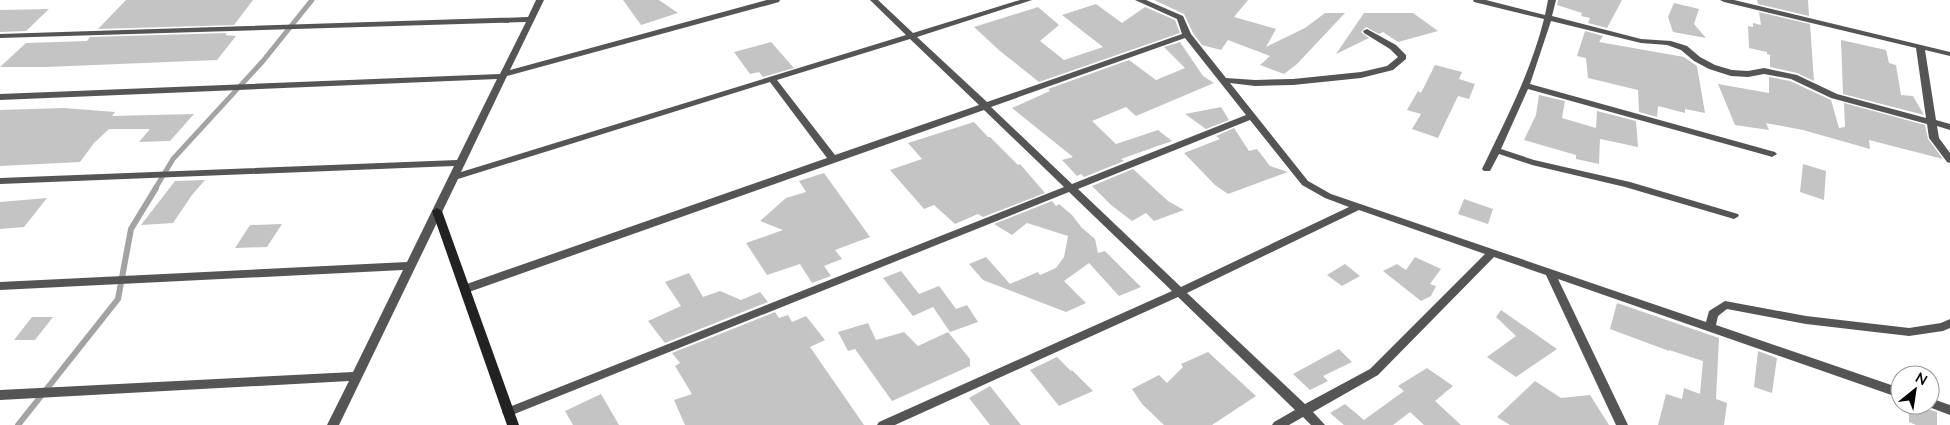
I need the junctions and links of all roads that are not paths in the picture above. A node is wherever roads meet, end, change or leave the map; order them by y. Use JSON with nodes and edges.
{"nodes":[{"id":1,"x":540,"y":0,"type":"edge"},
{"id":2,"x":776,"y":0,"type":"edge"},
{"id":3,"x":874,"y":0,"type":"edge"},
{"id":4,"x":1028,"y":0,"type":"edge"},
{"id":5,"x":1142,"y":0,"type":"edge"},
{"id":6,"x":1477,"y":0,"type":"edge"},
{"id":7,"x":1552,"y":0,"type":"edge"},
{"id":8,"x":1724,"y":0,"type":"edge"},
{"id":9,"x":1549,"y":18,"type":"junction"},
{"id":10,"x":531,"y":19,"type":"junction"},
{"id":11,"x":1367,"y":31,"type":"dead end"},
{"id":12,"x":1187,"y":35,"type":"junction"},
{"id":13,"x":0,"y":36,"type":"edge"},
{"id":14,"x":912,"y":36,"type":"junction"},
{"id":15,"x":1920,"y":47,"type":"junction"},
{"id":16,"x":1950,"y":54,"type":"edge"},
{"id":17,"x":503,"y":75,"type":"junction"},
{"id":18,"x":772,"y":79,"type":"junction"},
{"id":19,"x":1222,"y":80,"type":"junction"},
{"id":20,"x":1525,"y":85,"type":"junction"},
{"id":21,"x":0,"y":97,"type":"edge"},
{"id":22,"x":984,"y":105,"type":"junction"},
{"id":23,"x":1252,"y":116,"type":"junction"},
{"id":24,"x":1931,"y":122,"type":"junction"},
{"id":25,"x":1950,"y":127,"type":"edge"},
{"id":26,"x":1495,"y":150,"type":"junction"},
{"id":27,"x":1772,"y":154,"type":"dead end"},
{"id":28,"x":832,"y":159,"type":"junction"},
{"id":29,"x":1950,"y":160,"type":"edge"},
{"id":30,"x":460,"y":163,"type":"junction"},
{"id":31,"x":1487,"y":169,"type":"dead end"},
{"id":32,"x":454,"y":177,"type":"junction"},
{"id":33,"x":0,"y":181,"type":"edge"},
{"id":34,"x":1071,"y":188,"type":"junction"},
{"id":35,"x":1357,"y":207,"type":"junction"},
{"id":36,"x":438,"y":210,"type":"junction"},
{"id":37,"x":1734,"y":216,"type":"dead end"},
{"id":38,"x":1491,"y":254,"type":"junction"},
{"id":39,"x":410,"y":266,"type":"junction"},
{"id":40,"x":1550,"y":273,"type":"junction"},
{"id":41,"x":0,"y":286,"type":"edge"},
{"id":42,"x":465,"y":289,"type":"junction"},
{"id":43,"x":1179,"y":292,"type":"junction"},
{"id":44,"x":1950,"y":323,"type":"edge"},
{"id":45,"x":1710,"y":328,"type":"junction"},
{"id":46,"x":357,"y":376,"type":"junction"},
{"id":47,"x":1890,"y":390,"type":"edge"},
{"id":48,"x":0,"y":395,"type":"edge"},
{"id":49,"x":1304,"y":411,"type":"junction"},
{"id":50,"x":508,"y":412,"type":"junction"},
{"id":51,"x":333,"y":425,"type":"edge"},
{"id":52,"x":513,"y":425,"type":"edge"},
{"id":53,"x":883,"y":425,"type":"edge"},
{"id":54,"x":1278,"y":425,"type":"edge"},
{"id":55,"x":1319,"y":425,"type":"edge"},
{"id":56,"x":1622,"y":425,"type":"edge"}],
"edges":[{"from":1,"to":10,"type":"street"},
{"from":2,"to":17,"type":"street"},
{"from":3,"to":14,"type":"street"},
{"from":4,"to":14,"type":"street"},
{"from":5,"to":12,"type":"street"},
{"from":6,"to":9,"type":"street"},
{"from":7,"to":9,"type":"street"},
{"from":8,"to":15,"type":"street"},
{"from":9,"to":20,"type":"street"},
{"from":9,"to":24,"type":"street"},
{"from":10,"to":13,"type":"street"},
{"from":10,"to":17,"type":"street"},
{"from":11,"to":19,"type":"street"},
{"from":12,"to":19,"type":"street"},
{"from":12,"to":22,"type":"street"},
{"from":14,"to":18,"type":"street"},
{"from":14,"to":22,"type":"street"},
{"from":15,"to":16,"type":"street"},
{"from":15,"to":24,"type":"street"},
{"from":17,"to":21,"type":"street"},
{"from":17,"to":30,"type":"street"},
{"from":18,"to":28,"type":"street"},
{"from":18,"to":32,"type":"street"},
{"from":19,"to":23,"type":"street"},
{"from":20,"to":26,"type":"street"},
{"from":20,"to":27,"type":"street"},
{"from":22,"to":28,"type":"street"},
{"from":22,"to":34,"type":"street"},
{"from":23,"to":34,"type":"street"},
{"from":23,"to":35,"type":"street"},
{"from":24,"to":25,"type":"street"},
{"from":24,"to":29,"type":"street"},
{"from":26,"to":31,"type":"street"},
{"from":26,"to":37,"type":"street"},
{"from":28,"to":42,"type":"street"},
{"from":30,"to":32,"type":"street"},
{"from":30,"to":33,"type":"street"},
{"from":32,"to":36,"type":"street"},
{"from":34,"to":43,"type":"street"},
{"from":34,"to":50,"type":"street"},
{"from":35,"to":38,"type":"street"},
{"from":35,"to":43,"type":"street"},
{"from":36,"to":39,"type":"street"},
{"from":36,"to":42,"type":"street"},
{"from":38,"to":40,"type":"street"},
{"from":38,"to":49,"type":"street"},
{"from":39,"to":41,"type":"street"},
{"from":39,"to":46,"type":"street"},
{"from":40,"to":45,"type":"street"},
{"from":40,"to":56,"type":"street"},
{"from":42,"to":50,"type":"street"},
{"from":43,"to":49,"type":"street"},
{"from":43,"to":53,"type":"street"},
{"from":44,"to":45,"type":"street"},
{"from":45,"to":47,"type":"street"},
{"from":46,"to":48,"type":"street"},
{"from":46,"to":51,"type":"street"},
{"from":49,"to":54,"type":"street"},
{"from":49,"to":55,"type":"street"},
{"from":50,"to":52,"type":"street"}]}
